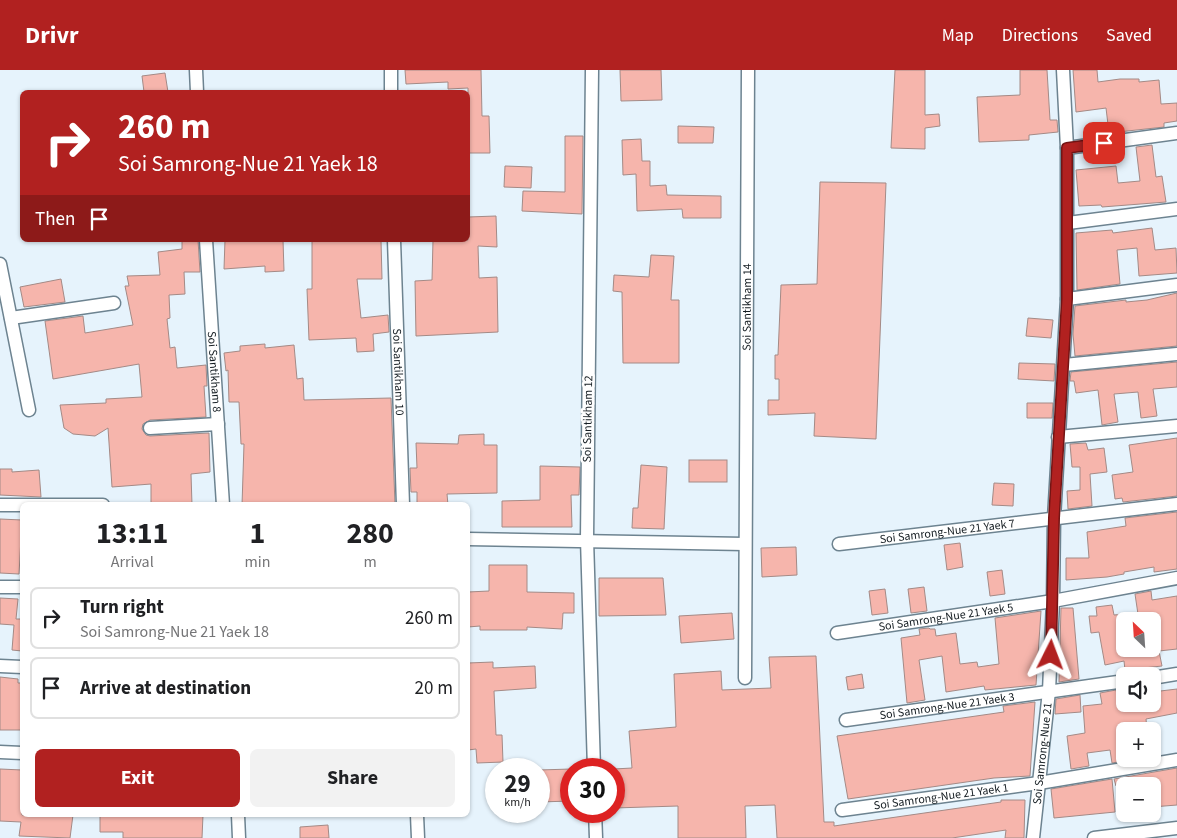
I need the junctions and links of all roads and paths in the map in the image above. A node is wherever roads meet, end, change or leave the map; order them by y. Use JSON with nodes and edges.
{"nodes":[{"id":1,"x":196,"y":70,"type":"edge"},
{"id":2,"x":391,"y":70,"type":"edge"},
{"id":3,"x":592,"y":70,"type":"edge"},
{"id":4,"x":748,"y":70,"type":"edge"},
{"id":5,"x":1063,"y":70,"type":"edge"},
{"id":6,"x":197,"y":90,"type":"edge"},
{"id":7,"x":391,"y":90,"type":"edge"},
{"id":8,"x":1177,"y":133,"type":"edge"},
{"id":9,"x":1067,"y":148,"type":"junction"},
{"id":10,"x":1177,"y":209,"type":"edge"},
{"id":11,"x":1068,"y":224,"type":"junction"},
{"id":12,"x":206,"y":242,"type":"edge"},
{"id":13,"x":394,"y":242,"type":"edge"},
{"id":14,"x":0,"y":264,"type":"edge"},
{"id":15,"x":1177,"y":285,"type":"edge"},
{"id":16,"x":1067,"y":299,"type":"junction"},
{"id":17,"x":114,"y":303,"type":"dead end"},
{"id":18,"x":10,"y":318,"type":"junction"},
{"id":19,"x":1177,"y":354,"type":"edge"},
{"id":20,"x":1064,"y":365,"type":"junction"},
{"id":21,"x":29,"y":410,"type":"dead end"},
{"id":22,"x":218,"y":424,"type":"junction"},
{"id":23,"x":1177,"y":426,"type":"edge"},
{"id":24,"x":150,"y":428,"type":"dead end"},
{"id":25,"x":1058,"y":437,"type":"junction"},
{"id":26,"x":224,"y":502,"type":"edge"},
{"id":27,"x":403,"y":502,"type":"edge"},
{"id":28,"x":1177,"y":504,"type":"edge"},
{"id":29,"x":0,"y":505,"type":"edge"},
{"id":30,"x":20,"y":505,"type":"edge"},
{"id":31,"x":1054,"y":518,"type":"junction"},
{"id":32,"x":470,"y":539,"type":"edge"},
{"id":33,"x":587,"y":539,"type":"junction"},
{"id":34,"x":745,"y":544,"type":"junction"},
{"id":35,"x":839,"y":544,"type":"dead end"},
{"id":36,"x":1177,"y":578,"type":"edge"},
{"id":37,"x":0,"y":587,"type":"edge"},
{"id":38,"x":20,"y":587,"type":"edge"},
{"id":39,"x":1054,"y":601,"type":"junction"},
{"id":40,"x":837,"y":633,"type":"dead end"},
{"id":41,"x":0,"y":666,"type":"edge"},
{"id":42,"x":20,"y":667,"type":"edge"},
{"id":43,"x":1177,"y":674,"type":"edge"},
{"id":44,"x":1161,"y":677,"type":"edge"},
{"id":45,"x":746,"y":678,"type":"dead end"},
{"id":46,"x":1116,"y":682,"type":"edge"},
{"id":47,"x":1049,"y":691,"type":"junction"},
{"id":48,"x":846,"y":720,"type":"dead end"},
{"id":49,"x":0,"y":752,"type":"edge"},
{"id":50,"x":20,"y":754,"type":"edge"},
{"id":51,"x":594,"y":758,"type":"edge"},
{"id":52,"x":1177,"y":760,"type":"edge"},
{"id":53,"x":1040,"y":783,"type":"junction"},
{"id":54,"x":842,"y":810,"type":"dead end"},
{"id":55,"x":238,"y":817,"type":"edge"},
{"id":56,"x":417,"y":817,"type":"edge"},
{"id":57,"x":595,"y":823,"type":"edge"},
{"id":58,"x":1177,"y":828,"type":"edge"},
{"id":59,"x":239,"y":838,"type":"edge"},
{"id":60,"x":418,"y":838,"type":"edge"},
{"id":61,"x":596,"y":838,"type":"edge"},
{"id":62,"x":1032,"y":838,"type":"edge"},
{"id":63,"x":1094,"y":838,"type":"edge"}],
"edges":[{"from":1,"to":6,"type":"street"},
{"from":2,"to":7,"type":"street"},
{"from":3,"to":33,"type":"street","name":"Soi Santikham 12"},
{"from":4,"to":34,"type":"street","name":"Soi Santikham 14"},
{"from":5,"to":9,"type":"street","name":"Soi Samrong-Nue 21"},
{"from":8,"to":9,"type":"street"},
{"from":9,"to":11,"type":"street","name":"Soi Samrong-Nue 21"},
{"from":10,"to":11,"type":"street"},
{"from":11,"to":16,"type":"street","name":"Soi Samrong-Nue 21"},
{"from":12,"to":22,"type":"street","name":"Soi Santikham 8"},
{"from":13,"to":27,"type":"street","name":"Soi Santikham 10"},
{"from":14,"to":18,"type":"street"},
{"from":15,"to":16,"type":"street"},
{"from":16,"to":20,"type":"street","name":"Soi Samrong-Nue 21"},
{"from":17,"to":18,"type":"street"},
{"from":18,"to":21,"type":"street"},
{"from":19,"to":20,"type":"street"},
{"from":20,"to":25,"type":"street","name":"Soi Samrong-Nue 21"},
{"from":22,"to":24,"type":"street"},
{"from":22,"to":26,"type":"street","name":"Soi Santikham 8"},
{"from":23,"to":25,"type":"street"},
{"from":25,"to":31,"type":"street","name":"Soi Samrong-Nue 21"},
{"from":28,"to":31,"type":"street","name":"Soi Samrong-Nue 21 Yaek 7"},
{"from":29,"to":30,"type":"street"},
{"from":31,"to":35,"type":"street","name":"Soi Samrong-Nue 21 Yaek 7"},
{"from":31,"to":39,"type":"street","name":"Soi Samrong-Nue 21"},
{"from":32,"to":33,"type":"street"},
{"from":33,"to":34,"type":"street"},
{"from":33,"to":51,"type":"street","name":"Soi Santikham 12"},
{"from":34,"to":45,"type":"street","name":"Soi Santikham 14"},
{"from":36,"to":39,"type":"street","name":"Soi Samrong-Nue 21 Yaek 5"},
{"from":37,"to":38,"type":"street"},
{"from":39,"to":40,"type":"street","name":"Soi Samrong-Nue 21 Yaek 5"},
{"from":39,"to":47,"type":"street","name":"Soi Samrong-Nue 21"},
{"from":41,"to":42,"type":"street"},
{"from":43,"to":44,"type":"street"},
{"from":46,"to":47,"type":"street","name":"Soi Samrong-Nue 21 Yaek 3"},
{"from":47,"to":48,"type":"street","name":"Soi Samrong-Nue 21 Yaek 3"},
{"from":47,"to":53,"type":"street","name":"Soi Samrong-Nue 21"},
{"from":49,"to":50,"type":"street"},
{"from":52,"to":53,"type":"street","name":"Soi Samrong-Nue 21 Yaek 1"},
{"from":53,"to":54,"type":"street","name":"Soi Samrong-Nue 21 Yaek 1"},
{"from":53,"to":62,"type":"street","name":"Soi Samrong-Nue 21"},
{"from":55,"to":59,"type":"street"},
{"from":56,"to":60,"type":"street"},
{"from":57,"to":61,"type":"street"},
{"from":58,"to":63,"type":"street"}]}
